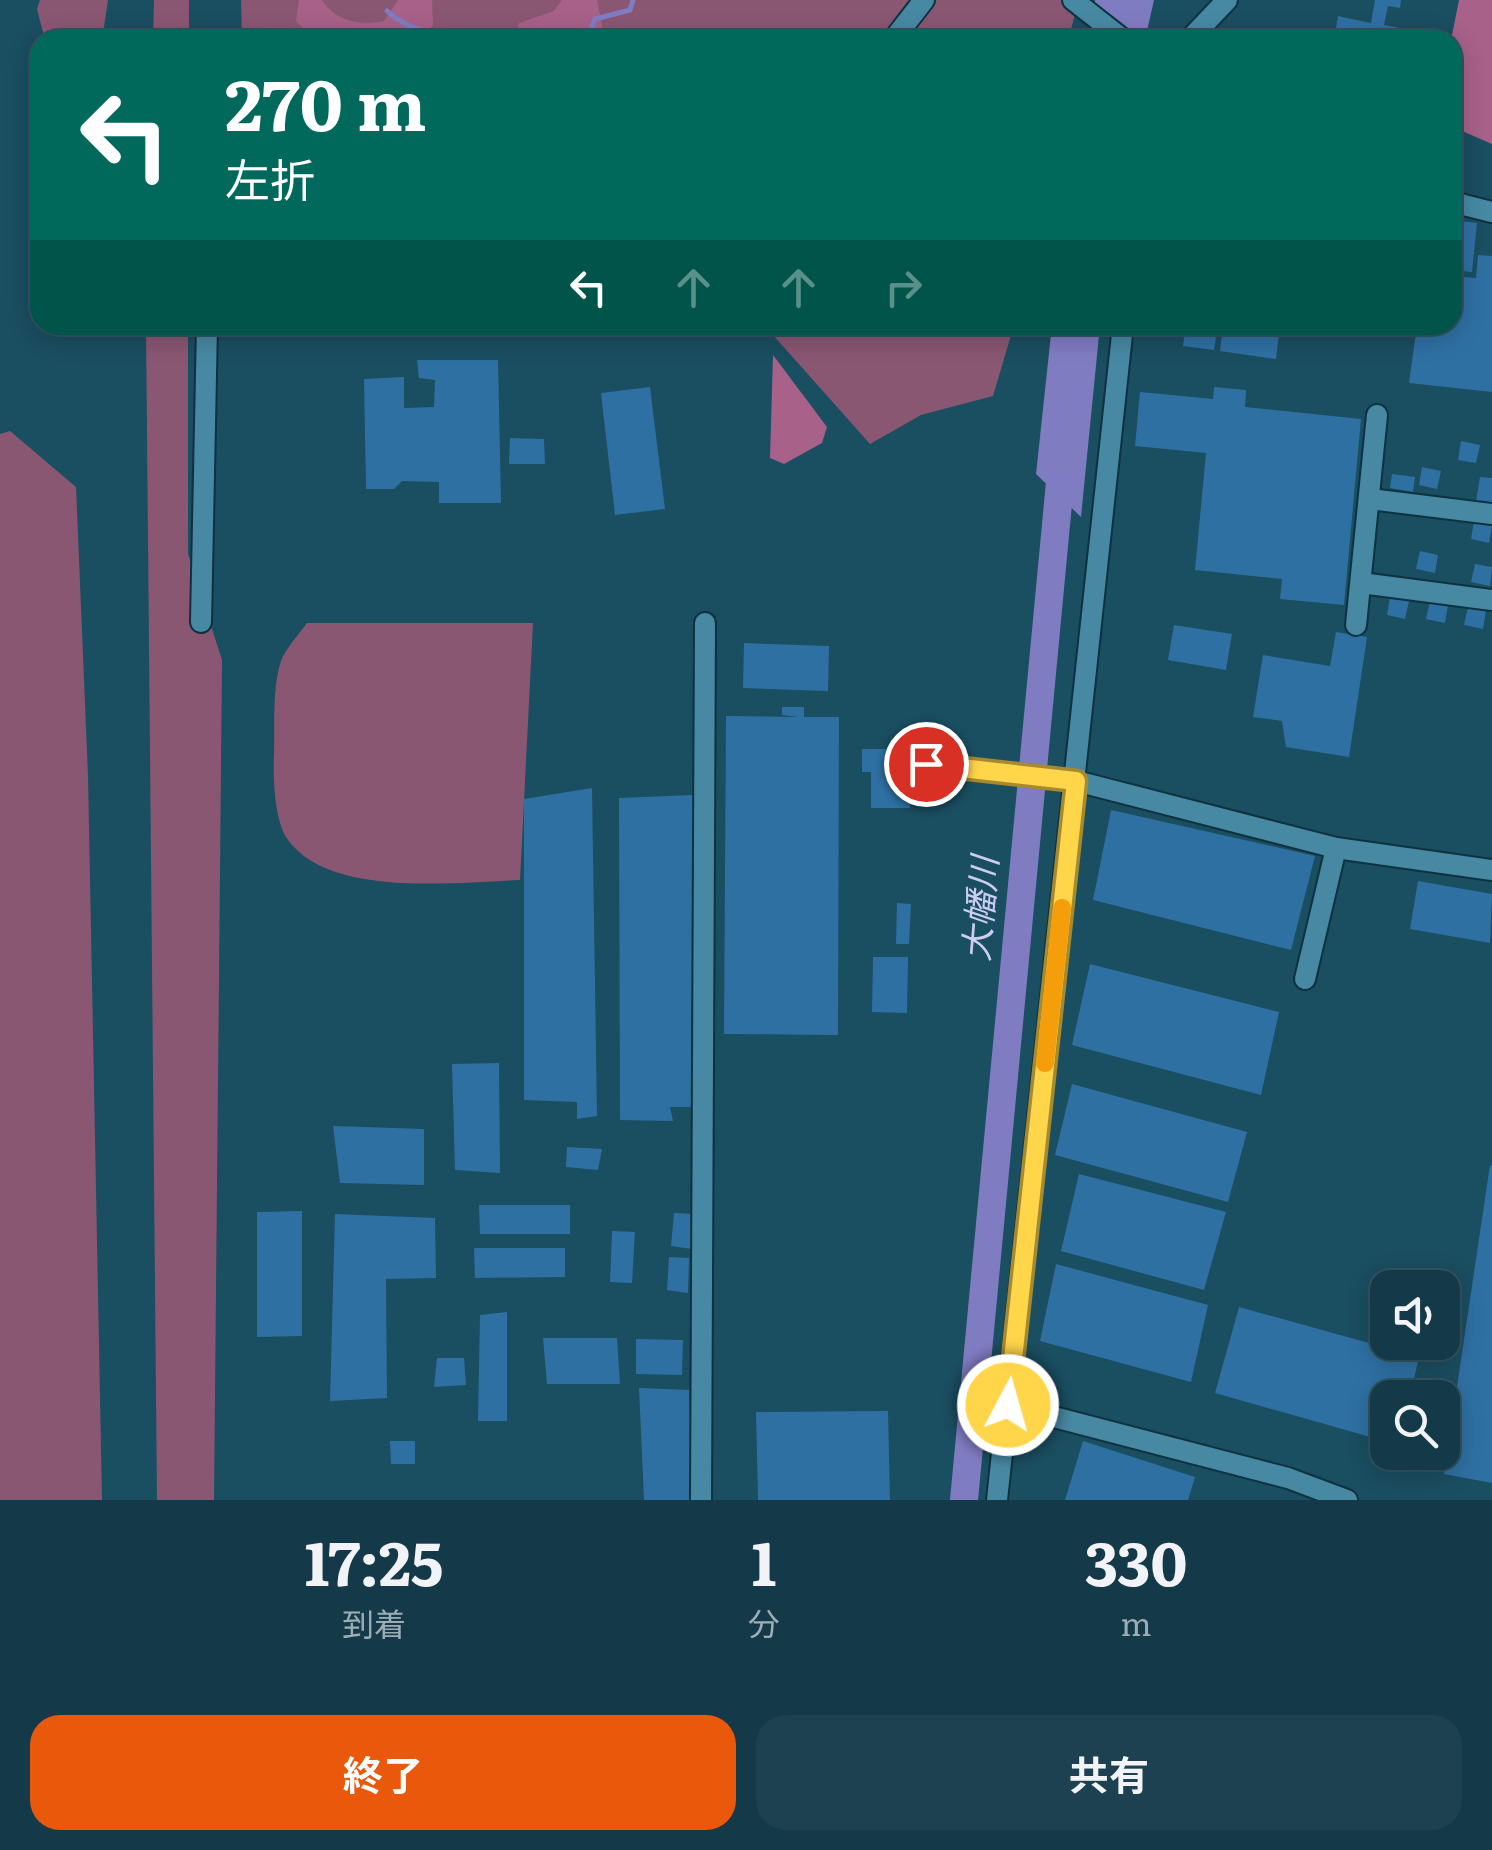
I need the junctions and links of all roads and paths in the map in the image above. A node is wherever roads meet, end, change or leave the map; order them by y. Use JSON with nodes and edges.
{"nodes":[{"id":1,"x":924,"y":0,"type":"edge"},
{"id":2,"x":1073,"y":0,"type":"edge"},
{"id":3,"x":1227,"y":0,"type":"edge"},
{"id":4,"x":901,"y":30,"type":"edge"},
{"id":5,"x":1111,"y":30,"type":"edge"},
{"id":6,"x":1198,"y":30,"type":"edge"},
{"id":7,"x":1462,"y":204,"type":"edge"},
{"id":8,"x":1492,"y":212,"type":"edge"},
{"id":9,"x":207,"y":335,"type":"edge"},
{"id":10,"x":1122,"y":335,"type":"edge"},
{"id":11,"x":1377,"y":415,"type":"dead end"},
{"id":12,"x":1370,"y":498,"type":"junction"},
{"id":13,"x":1492,"y":514,"type":"edge"},
{"id":14,"x":1361,"y":583,"type":"junction"},
{"id":15,"x":1492,"y":600,"type":"edge"},
{"id":16,"x":201,"y":622,"type":"dead end"},
{"id":17,"x":705,"y":623,"type":"dead end"},
{"id":18,"x":1356,"y":625,"type":"dead end"},
{"id":19,"x":926,"y":764,"type":"dead end"},
{"id":20,"x":1066,"y":780,"type":"junction"},
{"id":21,"x":1336,"y":848,"type":"junction"},
{"id":22,"x":1492,"y":870,"type":"edge"},
{"id":23,"x":1305,"y":980,"type":"dead end"},
{"id":24,"x":1008,"y":1405,"type":"junction"},
{"id":25,"x":702,"y":1500,"type":"edge"},
{"id":26,"x":997,"y":1500,"type":"edge"},
{"id":27,"x":1347,"y":1500,"type":"edge"}],
"edges":[{"from":1,"to":4,"type":"street"},
{"from":2,"to":5,"type":"street"},
{"from":3,"to":6,"type":"street"},
{"from":7,"to":8,"type":"street"},
{"from":9,"to":16,"type":"street"},
{"from":10,"to":20,"type":"street"},
{"from":11,"to":12,"type":"street"},
{"from":12,"to":13,"type":"street"},
{"from":12,"to":14,"type":"street"},
{"from":14,"to":15,"type":"street"},
{"from":14,"to":18,"type":"street"},
{"from":17,"to":25,"type":"street"},
{"from":19,"to":20,"type":"street"},
{"from":20,"to":21,"type":"street"},
{"from":20,"to":24,"type":"street"},
{"from":21,"to":22,"type":"street"},
{"from":21,"to":23,"type":"street"},
{"from":24,"to":26,"type":"street"},
{"from":24,"to":27,"type":"street"}]}
